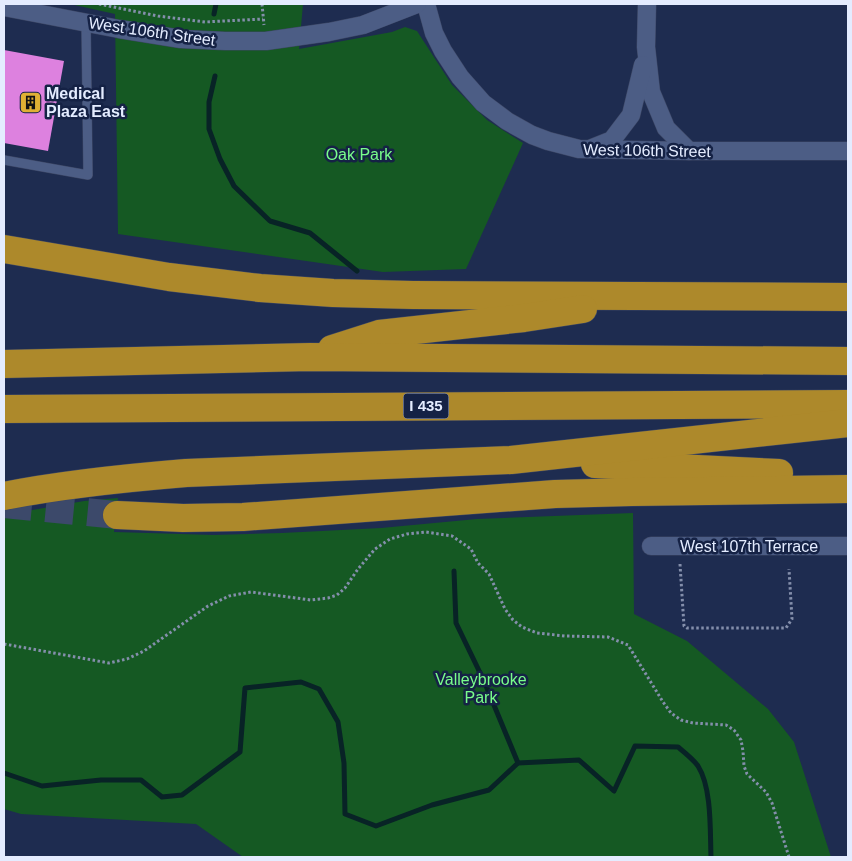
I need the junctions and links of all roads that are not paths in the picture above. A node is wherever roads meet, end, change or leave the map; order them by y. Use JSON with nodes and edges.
{"nodes":[{"id":1,"x":417,"y":4,"type":"edge"},
{"id":2,"x":426,"y":4,"type":"edge"},
{"id":3,"x":647,"y":4,"type":"edge"},
{"id":4,"x":4,"y":7,"type":"edge"},
{"id":5,"x":86,"y":23,"type":"junction"},
{"id":6,"x":646,"y":47,"type":"junction"},
{"id":7,"x":588,"y":149,"type":"junction"},
{"id":8,"x":689,"y":151,"type":"junction"},
{"id":9,"x":848,"y":151,"type":"edge"},
{"id":10,"x":4,"y":160,"type":"edge"},
{"id":11,"x":4,"y":249,"type":"edge"},
{"id":12,"x":672,"y":296,"type":"junction"},
{"id":13,"x":848,"y":297,"type":"edge"},
{"id":14,"x":310,"y":357,"type":"junction"},
{"id":15,"x":848,"y":361,"type":"edge"},
{"id":16,"x":4,"y":364,"type":"edge"},
{"id":17,"x":848,"y":404,"type":"edge"},
{"id":18,"x":4,"y":409,"type":"edge"},
{"id":19,"x":848,"y":423,"type":"edge"},
{"id":20,"x":511,"y":460,"type":"junction"},
{"id":21,"x":848,"y":477,"type":"edge"},
{"id":22,"x":848,"y":490,"type":"edge"},
{"id":23,"x":4,"y":496,"type":"edge"},
{"id":24,"x":117,"y":515,"type":"tunnel mouth"},
{"id":25,"x":651,"y":546,"type":"dead end"},
{"id":26,"x":848,"y":546,"type":"edge"}],
"edges":[{"from":1,"to":5,"type":"street","name":"West 106th Street"},
{"from":2,"to":7,"type":"street","name":"West 106th Street"},
{"from":3,"to":6,"type":"street"},
{"from":4,"to":5,"type":"street","name":"West 106th Street"},
{"from":5,"to":10,"type":"lane"},
{"from":6,"to":7,"type":"street"},
{"from":6,"to":8,"type":"street"},
{"from":7,"to":8,"type":"street","name":"West 106th Street"},
{"from":8,"to":9,"type":"street","name":"West 106th Street"},
{"from":11,"to":12,"type":"highway"},
{"from":12,"to":13,"type":"highway"},
{"from":12,"to":14,"type":"highway"},
{"from":14,"to":15,"type":"highway"},
{"from":14,"to":16,"type":"highway"},
{"from":17,"to":18,"type":"highway","number":"I 435"},
{"from":19,"to":20,"type":"highway"},
{"from":20,"to":21,"type":"highway"},
{"from":20,"to":23,"type":"highway"},
{"from":22,"to":24,"type":"highway"},
{"from":25,"to":26,"type":"street","name":"West 107th Terrace"}]}
